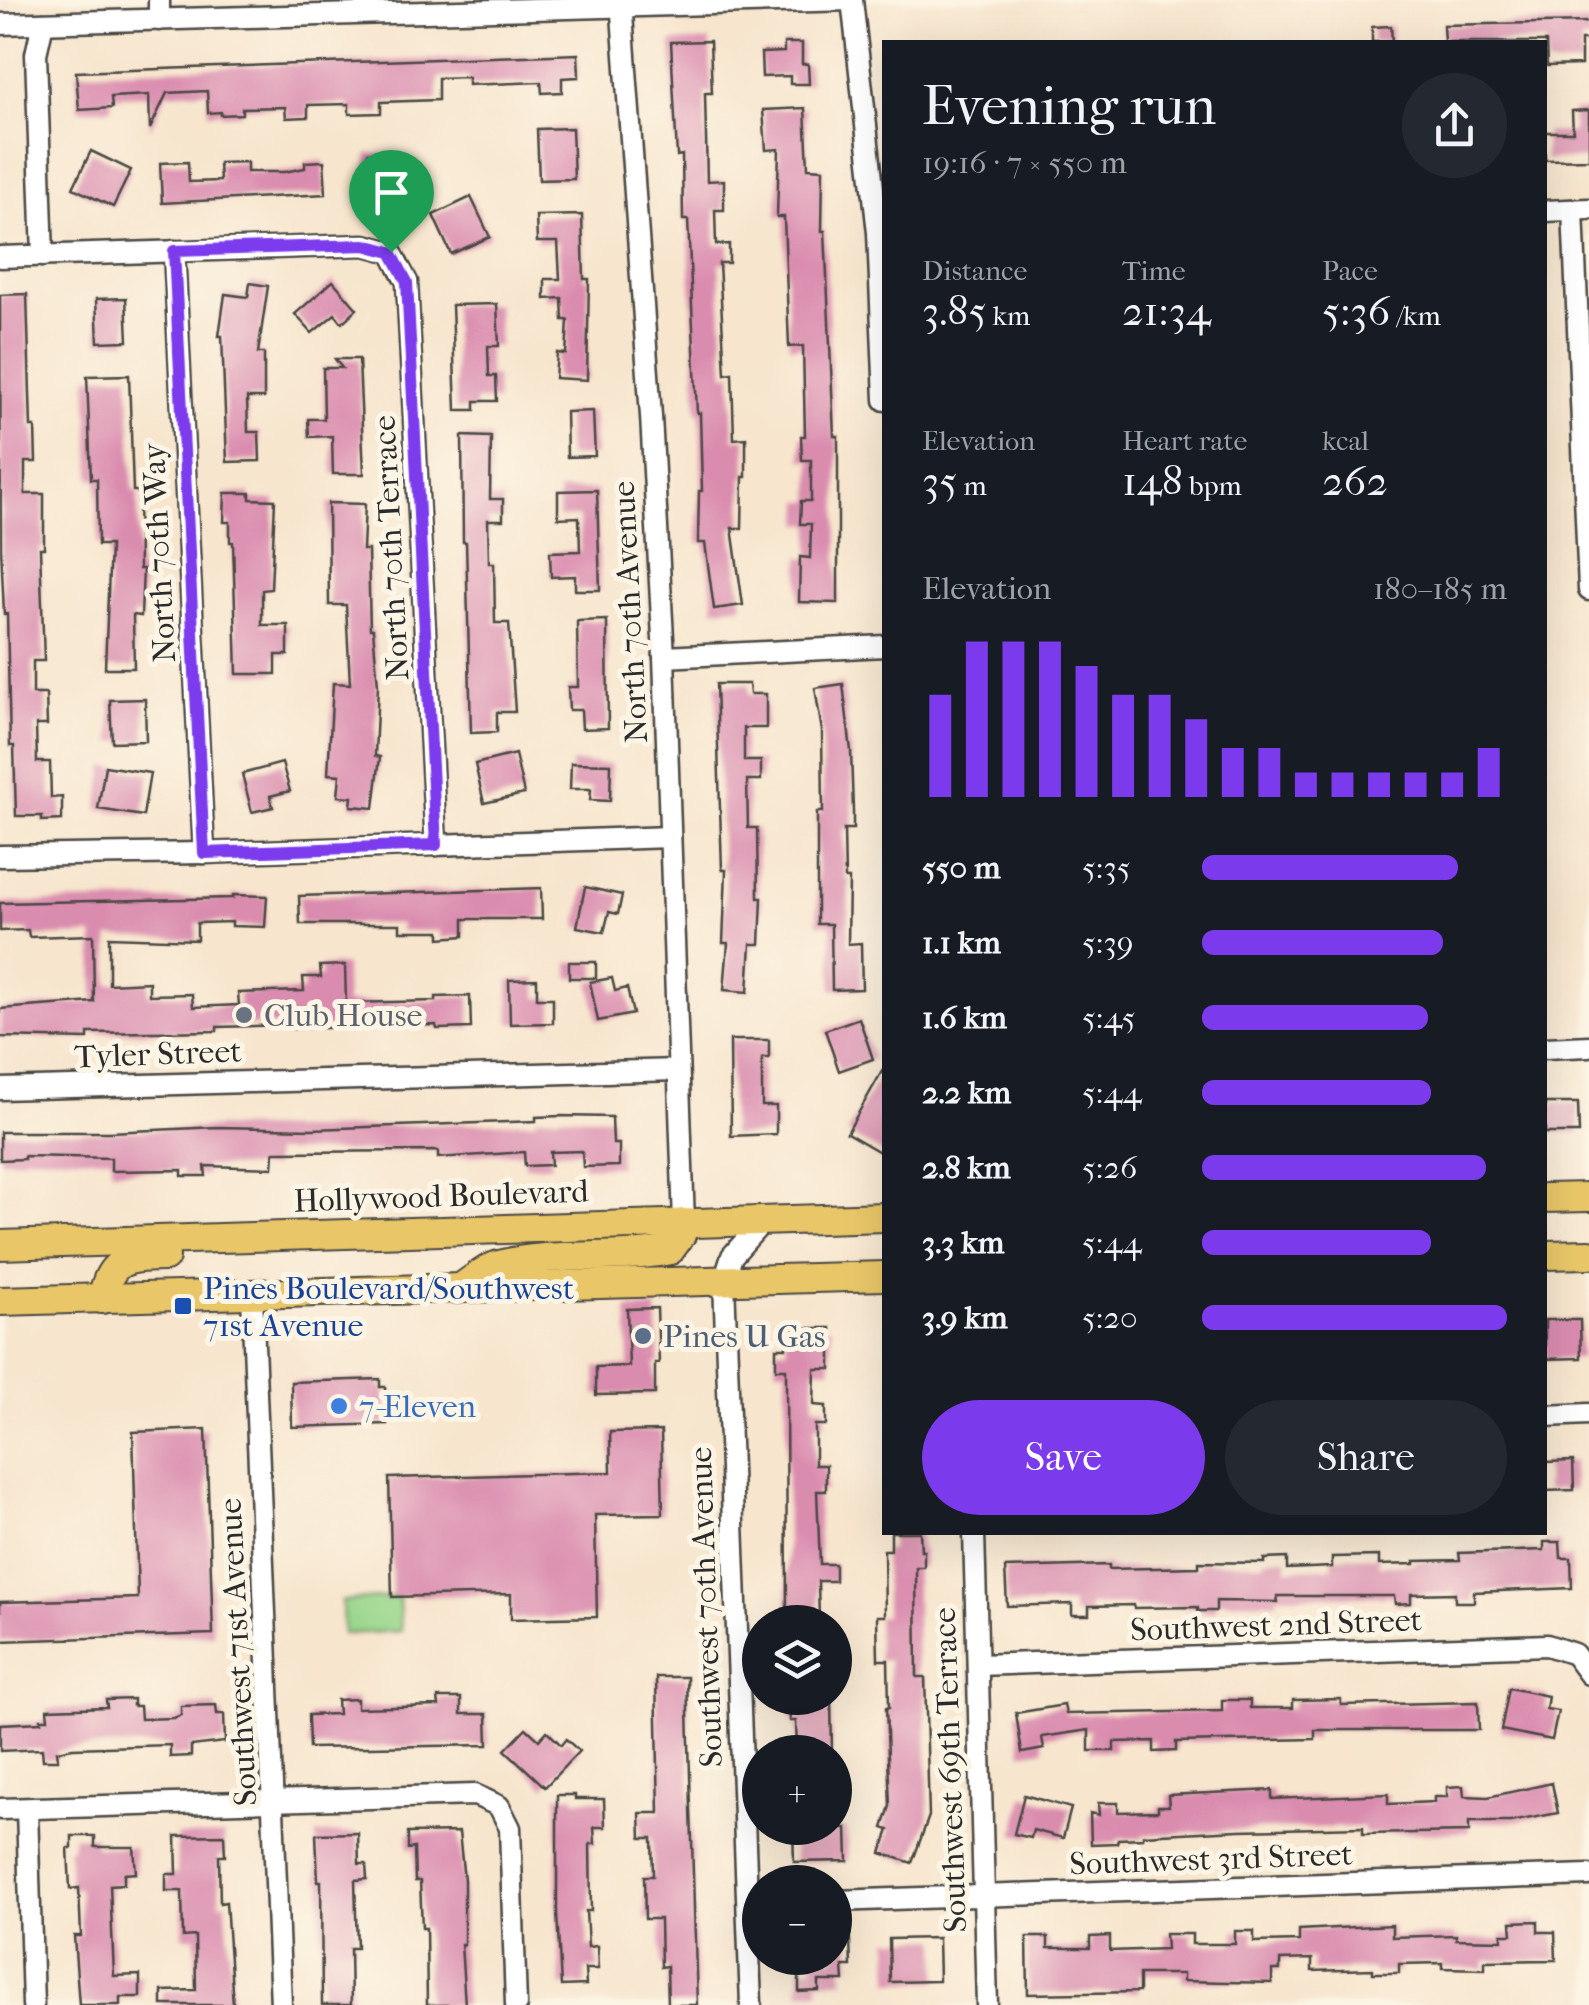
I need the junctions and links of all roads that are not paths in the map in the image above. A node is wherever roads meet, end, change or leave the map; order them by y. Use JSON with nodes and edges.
{"nodes":[{"id":1,"x":852,"y":0,"type":"edge"},
{"id":2,"x":622,"y":4,"type":"edge"},
{"id":3,"x":390,"y":7,"type":"edge"},
{"id":4,"x":159,"y":10,"type":"edge"},
{"id":5,"x":42,"y":23,"type":"junction"},
{"id":6,"x":0,"y":24,"type":"edge"},
{"id":7,"x":1581,"y":209,"type":"edge"},
{"id":8,"x":1547,"y":210,"type":"edge"},
{"id":9,"x":882,"y":233,"type":"edge"},
{"id":10,"x":174,"y":251,"type":"junction"},
{"id":11,"x":44,"y":256,"type":"junction"},
{"id":12,"x":0,"y":257,"type":"edge"},
{"id":13,"x":1589,"y":590,"type":"edge"},
{"id":14,"x":882,"y":646,"type":"edge"},
{"id":15,"x":664,"y":657,"type":"junction"},
{"id":16,"x":670,"y":836,"type":"junction"},
{"id":17,"x":436,"y":845,"type":"junction"},
{"id":18,"x":204,"y":853,"type":"junction"},
{"id":19,"x":0,"y":856,"type":"edge"},
{"id":20,"x":1589,"y":1046,"type":"edge"},
{"id":21,"x":1547,"y":1048,"type":"edge"},
{"id":22,"x":678,"y":1070,"type":"junction"},
{"id":23,"x":0,"y":1089,"type":"edge"},
{"id":24,"x":1589,"y":1197,"type":"edge"},
{"id":25,"x":1547,"y":1198,"type":"edge"},
{"id":26,"x":882,"y":1217,"type":"edge"},
{"id":27,"x":764,"y":1221,"type":"junction"},
{"id":28,"x":684,"y":1223,"type":"junction"},
{"id":29,"x":297,"y":1236,"type":"junction"},
{"id":30,"x":0,"y":1245,"type":"edge"},
{"id":31,"x":1589,"y":1254,"type":"edge"},
{"id":32,"x":1547,"y":1255,"type":"edge"},
{"id":33,"x":882,"y":1276,"type":"edge"},
{"id":34,"x":724,"y":1282,"type":"junction"},
{"id":35,"x":458,"y":1290,"type":"junction"},
{"id":36,"x":252,"y":1296,"type":"junction"},
{"id":37,"x":102,"y":1299,"type":"junction"},
{"id":38,"x":0,"y":1301,"type":"edge"},
{"id":39,"x":1589,"y":1414,"type":"edge"},
{"id":40,"x":1547,"y":1416,"type":"edge"},
{"id":41,"x":974,"y":1535,"type":"edge"},
{"id":42,"x":978,"y":1665,"type":"junction"},
{"id":43,"x":1589,"y":1674,"type":"edge"},
{"id":44,"x":275,"y":1799,"type":"junction"},
{"id":45,"x":28,"y":1809,"type":"junction"},
{"id":46,"x":0,"y":1810,"type":"edge"},
{"id":47,"x":752,"y":1865,"type":"edge"},
{"id":48,"x":1589,"y":1875,"type":"edge"},
{"id":49,"x":983,"y":1898,"type":"junction"},
{"id":50,"x":852,"y":1901,"type":"edge"},
{"id":51,"x":752,"y":1975,"type":"edge"},
{"id":52,"x":33,"y":2005,"type":"edge"},
{"id":53,"x":281,"y":2005,"type":"edge"},
{"id":54,"x":516,"y":2005,"type":"edge"},
{"id":55,"x":751,"y":2005,"type":"edge"},
{"id":56,"x":987,"y":2005,"type":"edge"}],
"edges":[{"from":1,"to":2,"type":"street"},
{"from":1,"to":9,"type":"street"},
{"from":2,"to":3,"type":"street"},
{"from":2,"to":15,"type":"street","name":"North 70th Avenue"},
{"from":3,"to":4,"type":"street"},
{"from":4,"to":5,"type":"street"},
{"from":5,"to":6,"type":"street"},
{"from":5,"to":11,"type":"street"},
{"from":7,"to":8,"type":"street"},
{"from":7,"to":13,"type":"street"},
{"from":10,"to":11,"type":"street"},
{"from":10,"to":17,"type":"street","name":"North 70th Terrace"},
{"from":10,"to":18,"type":"street","name":"North 70th Way"},
{"from":11,"to":12,"type":"street"},
{"from":14,"to":15,"type":"street"},
{"from":15,"to":16,"type":"street","name":"North 70th Avenue"},
{"from":16,"to":17,"type":"street"},
{"from":16,"to":22,"type":"street","name":"North 70th Avenue"},
{"from":17,"to":18,"type":"street"},
{"from":18,"to":19,"type":"street"},
{"from":20,"to":21,"type":"street"},
{"from":22,"to":23,"type":"street","name":"Tyler Street"},
{"from":22,"to":28,"type":"street","name":"North 70th Avenue"},
{"from":24,"to":25,"type":"highway"},
{"from":26,"to":27,"type":"highway","name":"Hollywood Boulevard"},
{"from":27,"to":28,"type":"highway","name":"Hollywood Boulevard"},
{"from":27,"to":34,"type":"street"},
{"from":28,"to":29,"type":"highway","name":"Hollywood Boulevard"},
{"from":28,"to":35,"type":"highway"},
{"from":29,"to":30,"type":"highway","name":"Hollywood Boulevard"},
{"from":29,"to":37,"type":"highway"},
{"from":31,"to":32,"type":"highway"},
{"from":33,"to":34,"type":"highway"},
{"from":34,"to":35,"type":"highway"},
{"from":34,"to":47,"type":"street","name":"Southwest 70th Avenue"},
{"from":35,"to":36,"type":"highway"},
{"from":36,"to":37,"type":"highway"},
{"from":36,"to":44,"type":"street","name":"Southwest 71st Avenue"},
{"from":37,"to":38,"type":"highway"},
{"from":39,"to":40,"type":"street"},
{"from":41,"to":42,"type":"street","name":"Southwest 69th Terrace"},
{"from":42,"to":43,"type":"street","name":"Southwest 2nd Street"},
{"from":42,"to":49,"type":"street","name":"Southwest 69th Terrace"},
{"from":44,"to":45,"type":"street"},
{"from":44,"to":53,"type":"street","name":"Southwest 71st Avenue"},
{"from":44,"to":54,"type":"street"},
{"from":45,"to":46,"type":"street"},
{"from":45,"to":52,"type":"street"},
{"from":48,"to":49,"type":"street","name":"Southwest 3rd Street"},
{"from":49,"to":50,"type":"street","name":"Southwest 3rd Street"},
{"from":49,"to":56,"type":"street","name":"Southwest 69th Terrace"},
{"from":51,"to":55,"type":"street","name":"Southwest 70th Avenue"}]}
